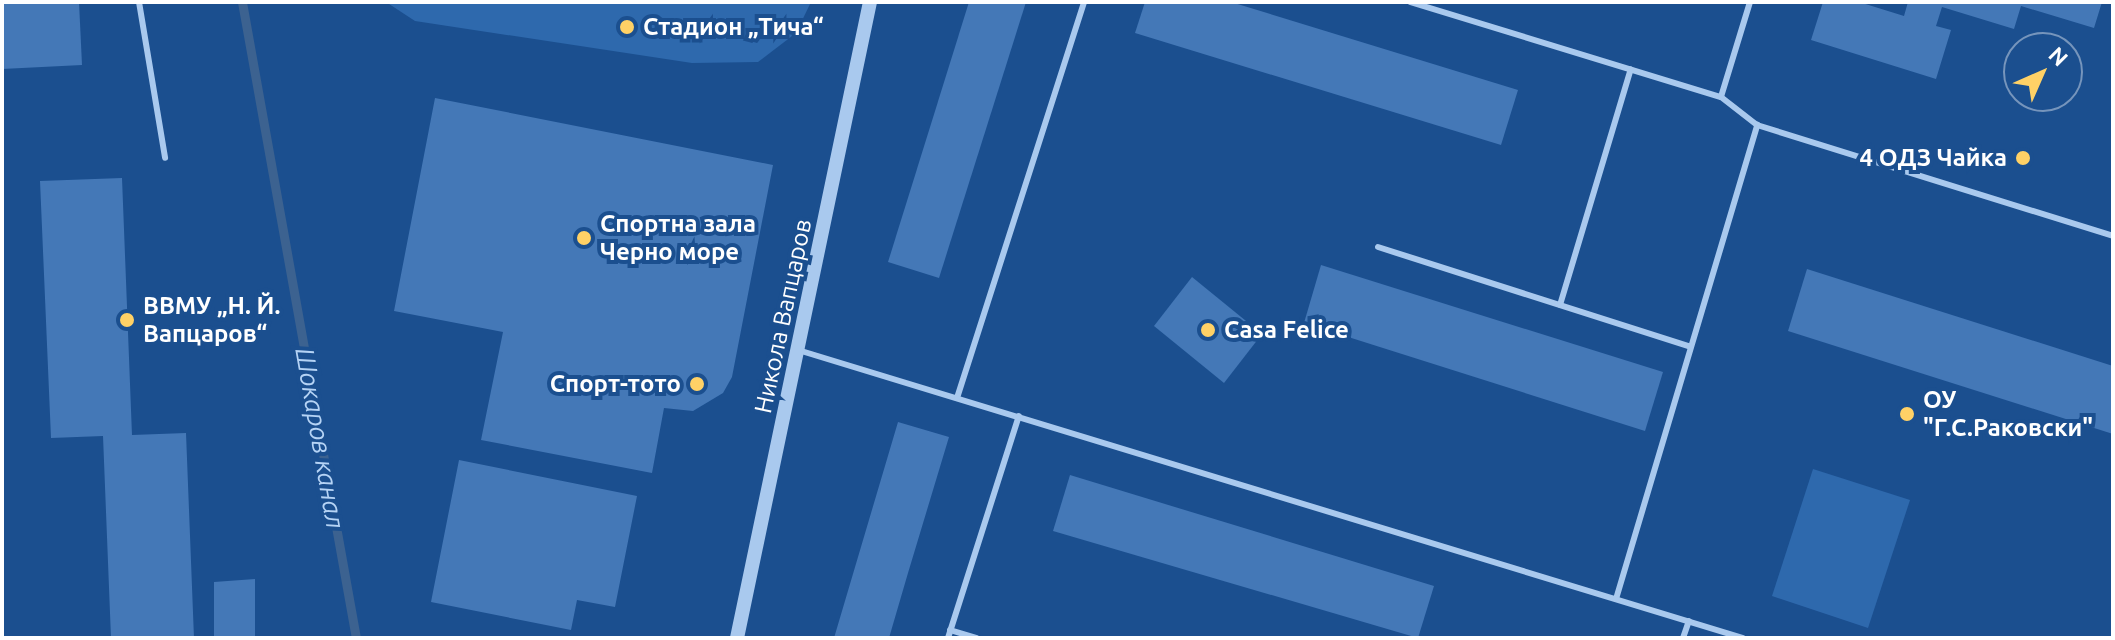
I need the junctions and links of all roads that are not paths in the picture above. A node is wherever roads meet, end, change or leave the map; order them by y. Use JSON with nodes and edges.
{"nodes":[{"id":1,"x":139,"y":2,"type":"edge"},
{"id":2,"x":870,"y":2,"type":"edge"},
{"id":3,"x":1084,"y":2,"type":"edge"},
{"id":4,"x":1410,"y":2,"type":"edge"},
{"id":5,"x":1750,"y":2,"type":"edge"},
{"id":6,"x":1631,"y":69,"type":"junction"},
{"id":7,"x":1721,"y":97,"type":"junction"},
{"id":8,"x":1757,"y":125,"type":"junction"},
{"id":9,"x":165,"y":158,"type":"dead end"},
{"id":10,"x":2113,"y":236,"type":"edge"},
{"id":11,"x":1378,"y":247,"type":"dead end"},
{"id":12,"x":1560,"y":305,"type":"junction"},
{"id":13,"x":1689,"y":346,"type":"junction"},
{"id":14,"x":798,"y":350,"type":"junction"},
{"id":15,"x":957,"y":398,"type":"junction"},
{"id":16,"x":1019,"y":416,"type":"junction"},
{"id":17,"x":1616,"y":599,"type":"junction"},
{"id":18,"x":1689,"y":621,"type":"junction"},
{"id":19,"x":949,"y":634,"type":"edge"},
{"id":20,"x":737,"y":638,"type":"edge"},
{"id":21,"x":977,"y":638,"type":"edge"},
{"id":22,"x":1683,"y":638,"type":"edge"},
{"id":23,"x":1743,"y":638,"type":"edge"}],
"edges":[{"from":1,"to":9,"type":"lane"},
{"from":2,"to":14,"type":"street","name":"Никола Вапцаров"},
{"from":3,"to":15,"type":"lane"},
{"from":4,"to":6,"type":"lane"},
{"from":5,"to":7,"type":"lane"},
{"from":6,"to":7,"type":"lane"},
{"from":6,"to":12,"type":"lane"},
{"from":7,"to":8,"type":"lane"},
{"from":8,"to":10,"type":"lane"},
{"from":8,"to":13,"type":"lane"},
{"from":11,"to":12,"type":"lane"},
{"from":12,"to":13,"type":"lane"},
{"from":13,"to":17,"type":"lane"},
{"from":14,"to":15,"type":"lane"},
{"from":14,"to":20,"type":"street","name":"Никола Вапцаров"},
{"from":15,"to":16,"type":"lane"},
{"from":16,"to":17,"type":"lane"},
{"from":16,"to":19,"type":"lane"},
{"from":17,"to":18,"type":"lane"},
{"from":18,"to":22,"type":"lane"},
{"from":18,"to":23,"type":"lane"},
{"from":19,"to":21,"type":"lane"}]}
